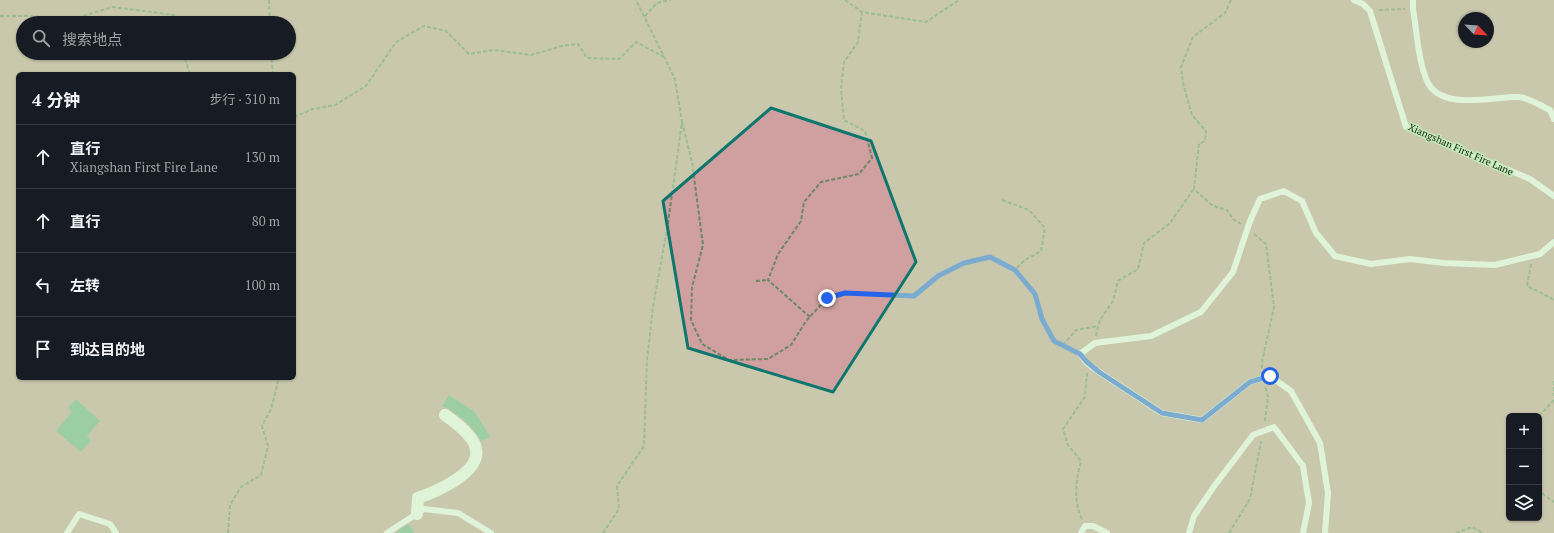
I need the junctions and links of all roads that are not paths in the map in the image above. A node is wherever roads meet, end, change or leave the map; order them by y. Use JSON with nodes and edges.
{"nodes":[{"id":1,"x":1354,"y":0,"type":"edge"},
{"id":2,"x":1413,"y":0,"type":"edge"},
{"id":3,"x":1554,"y":119,"type":"edge"},
{"id":4,"x":1554,"y":196,"type":"edge"},
{"id":5,"x":1554,"y":242,"type":"edge"},
{"id":6,"x":445,"y":416,"type":"dead end"},
{"id":7,"x":417,"y":514,"type":"junction"},
{"id":8,"x":67,"y":533,"type":"edge"},
{"id":9,"x":116,"y":533,"type":"edge"},
{"id":10,"x":387,"y":533,"type":"edge"},
{"id":11,"x":491,"y":533,"type":"edge"},
{"id":12,"x":1081,"y":533,"type":"edge"},
{"id":13,"x":1107,"y":533,"type":"edge"},
{"id":14,"x":1189,"y":533,"type":"edge"},
{"id":15,"x":1303,"y":533,"type":"edge"},
{"id":16,"x":1325,"y":533,"type":"edge"}],
"edges":[{"from":1,"to":4,"type":"lane","name":"Xiangshan First Fire Lane"},
{"from":2,"to":3,"type":"lane"},
{"from":5,"to":16,"type":"lane"},
{"from":6,"to":7,"type":"street"},
{"from":7,"to":10,"type":"lane"},
{"from":7,"to":11,"type":"lane"},
{"from":8,"to":9,"type":"lane"},
{"from":12,"to":13,"type":"lane"},
{"from":14,"to":15,"type":"lane"}]}
